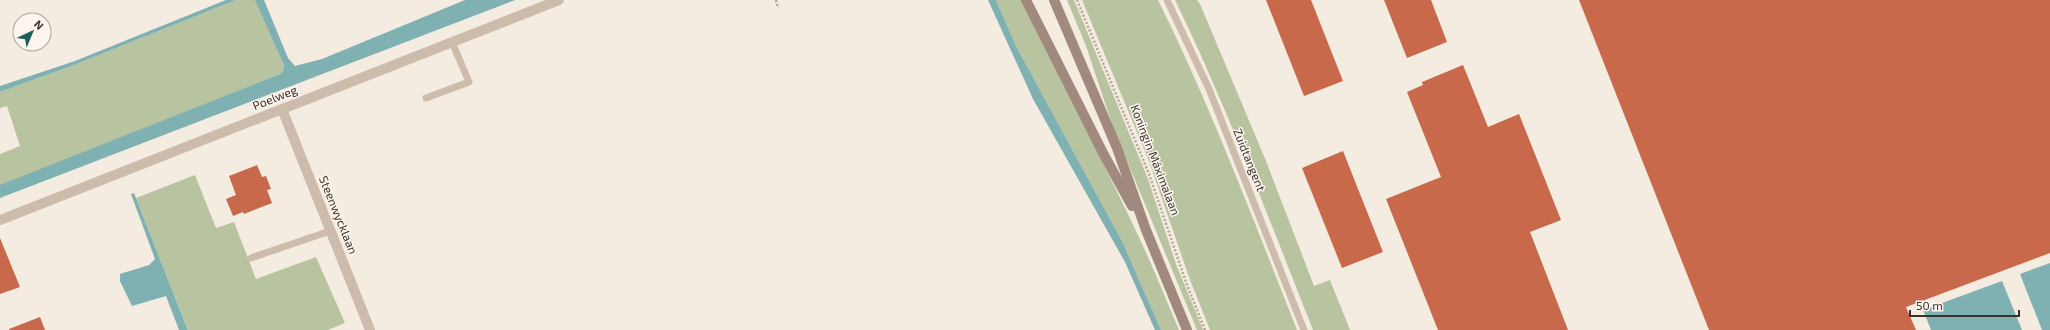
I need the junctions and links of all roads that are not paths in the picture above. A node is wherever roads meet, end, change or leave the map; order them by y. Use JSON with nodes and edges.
{"nodes":[{"id":1,"x":559,"y":0,"type":"edge"},
{"id":2,"x":1026,"y":0,"type":"edge"},
{"id":3,"x":1054,"y":0,"type":"edge"},
{"id":4,"x":1167,"y":0,"type":"edge"},
{"id":5,"x":452,"y":42,"type":"junction"},
{"id":6,"x":426,"y":98,"type":"dead end"},
{"id":7,"x":282,"y":109,"type":"junction"},
{"id":8,"x":0,"y":220,"type":"edge"},
{"id":9,"x":330,"y":230,"type":"junction"},
{"id":10,"x":1146,"y":230,"type":"junction"},
{"id":11,"x":251,"y":258,"type":"dead end"},
{"id":12,"x":370,"y":330,"type":"edge"},
{"id":13,"x":1187,"y":330,"type":"edge"},
{"id":14,"x":1304,"y":330,"type":"edge"}],
"edges":[{"from":1,"to":5,"type":"street","name":"Poelweg"},
{"from":2,"to":10,"type":"main road"},
{"from":3,"to":10,"type":"main road"},
{"from":4,"to":14,"type":"lane","name":"Zuidtangent"},
{"from":5,"to":6,"type":"lane"},
{"from":5,"to":7,"type":"street","name":"Poelweg"},
{"from":7,"to":8,"type":"street","name":"Poelweg"},
{"from":7,"to":9,"type":"street","name":"Steenwycklaan"},
{"from":9,"to":11,"type":"lane"},
{"from":9,"to":12,"type":"street","name":"Steenwycklaan"},
{"from":10,"to":13,"type":"main road"}]}
